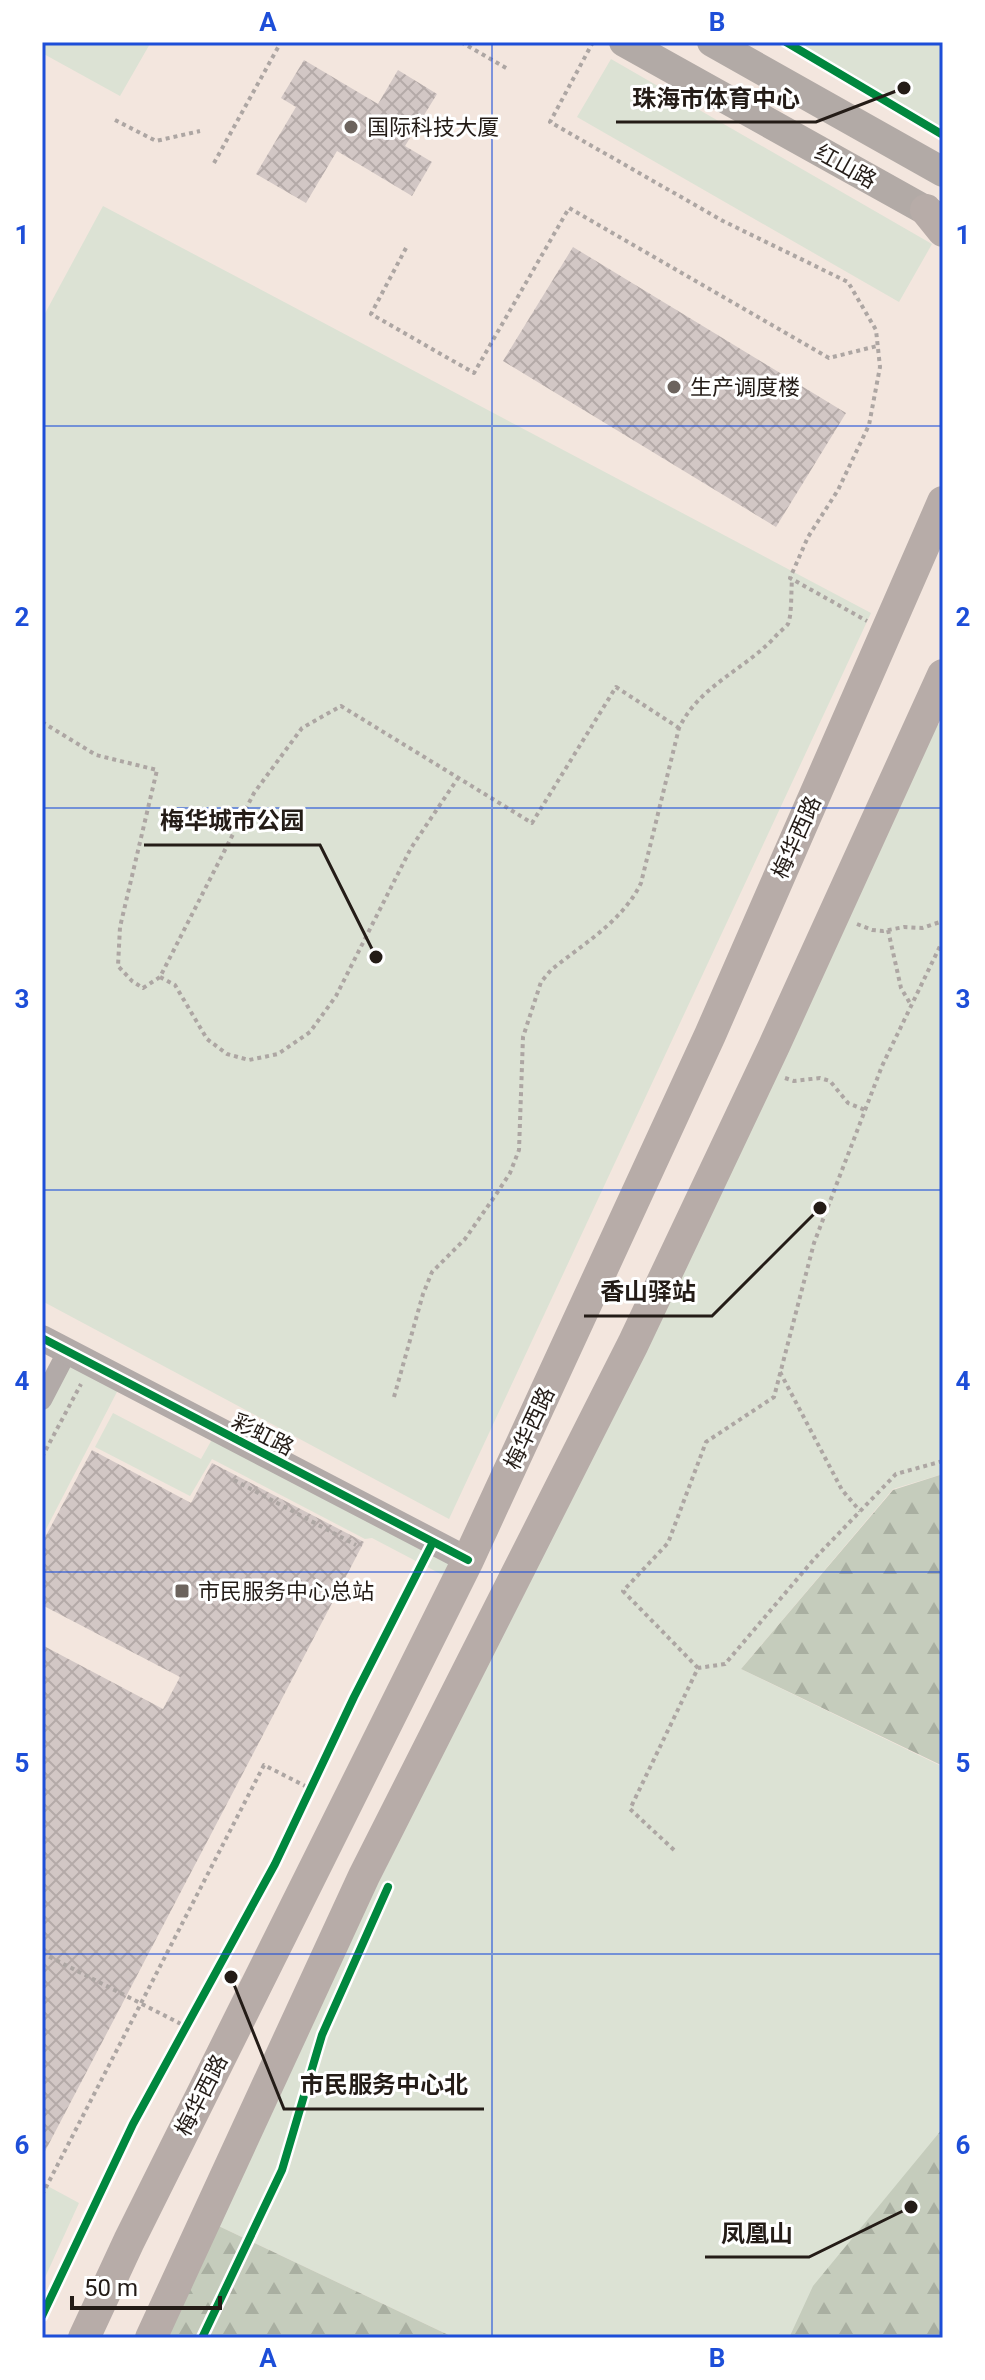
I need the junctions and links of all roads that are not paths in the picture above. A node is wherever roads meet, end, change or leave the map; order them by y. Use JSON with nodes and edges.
{"nodes":[{"id":1,"x":624,"y":42,"type":"edge"},
{"id":2,"x":712,"y":42,"type":"edge"},
{"id":3,"x":943,"y":172,"type":"edge"},
{"id":4,"x":937,"y":221,"type":"edge"},
{"id":5,"x":943,"y":502,"type":"edge"},
{"id":6,"x":943,"y":675,"type":"edge"},
{"id":7,"x":933,"y":722,"type":"edge"},
{"id":8,"x":42,"y":1338,"type":"edge"},
{"id":9,"x":67,"y":1352,"type":"junction"},
{"id":10,"x":42,"y":1400,"type":"edge"},
{"id":11,"x":468,"y":1560,"type":"junction"},
{"id":12,"x":129,"y":2241,"type":"junction"},
{"id":13,"x":65,"y":2338,"type":"edge"},
{"id":14,"x":84,"y":2338,"type":"edge"},
{"id":15,"x":151,"y":2338,"type":"edge"}],
"edges":[{"from":1,"to":4,"type":"main road","name":"红山路"},
{"from":2,"to":3,"type":"main road","name":"红山路"},
{"from":5,"to":11,"type":"main road","name":"梅华西路"},
{"from":6,"to":7,"type":"main road"},
{"from":7,"to":15,"type":"main road"},
{"from":8,"to":9,"type":"street","name":"彩虹路"},
{"from":9,"to":10,"type":"street"},
{"from":9,"to":11,"type":"street","name":"彩虹路"},
{"from":11,"to":12,"type":"main road","name":"梅华西路"},
{"from":12,"to":13,"type":"main road"},
{"from":12,"to":14,"type":"main road","name":"梅华西路"}]}
